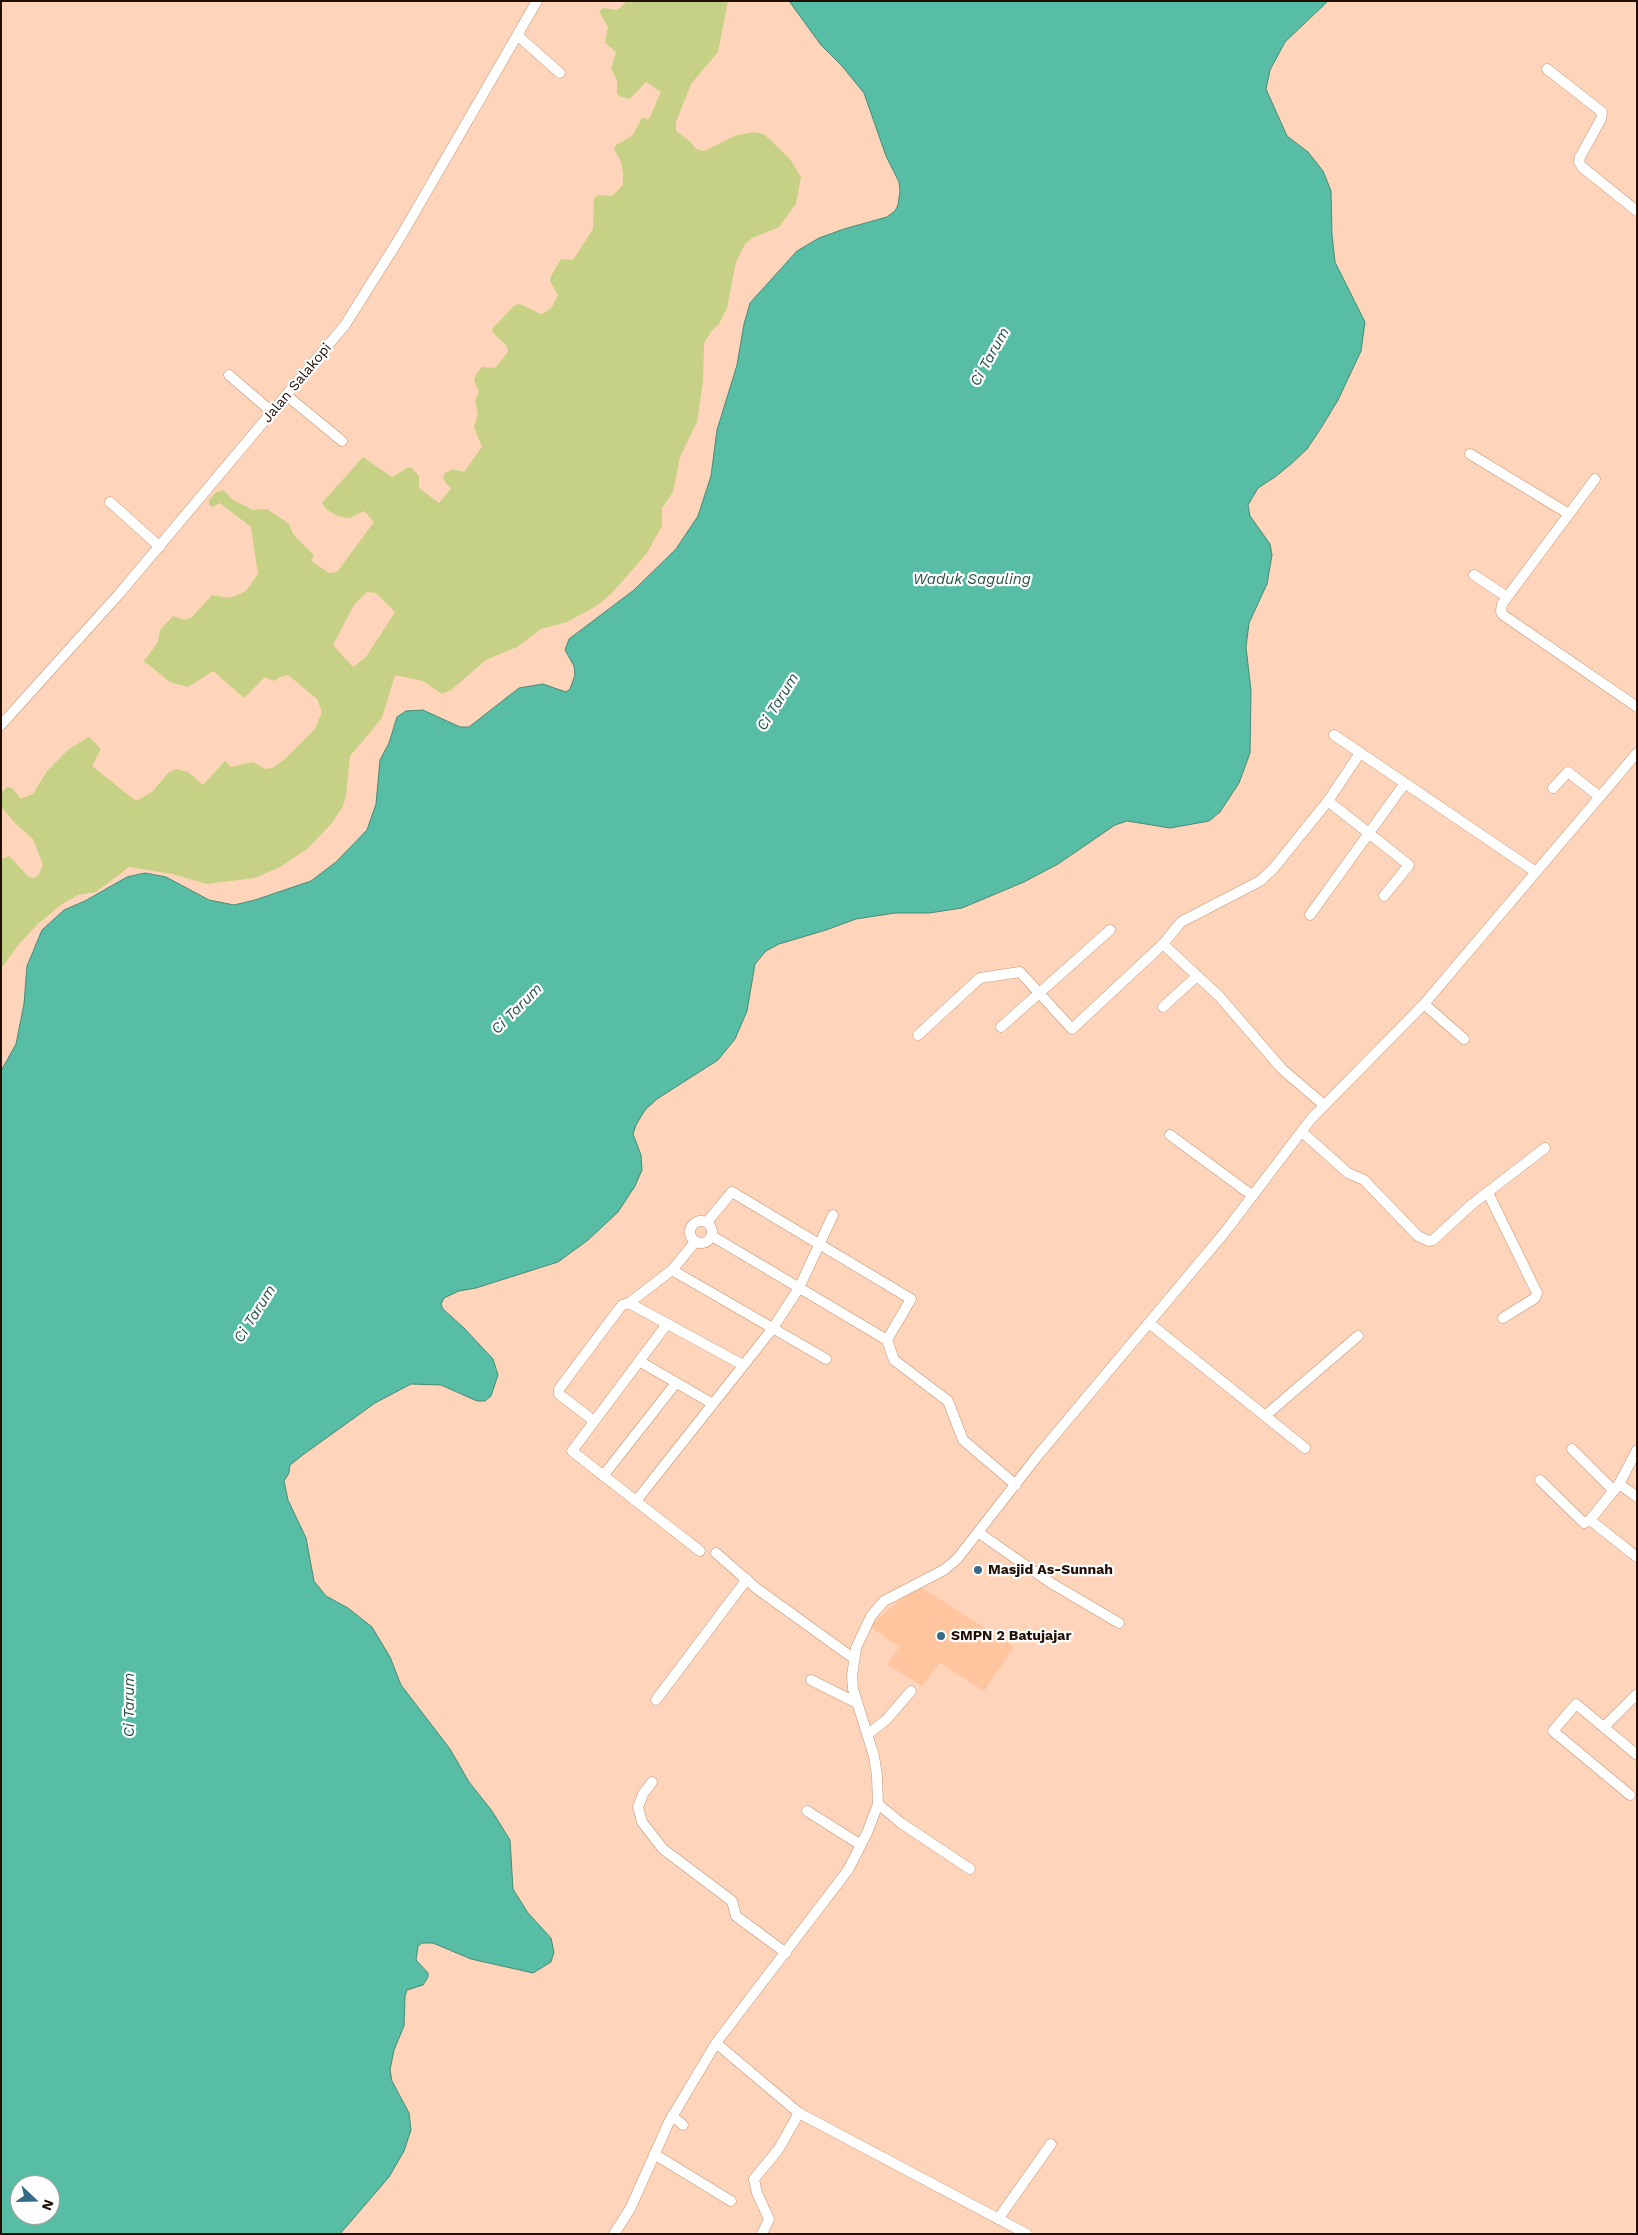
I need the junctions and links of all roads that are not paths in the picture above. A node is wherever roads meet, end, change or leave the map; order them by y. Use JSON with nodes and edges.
{"nodes":[{"id":1,"x":537,"y":1,"type":"edge"},
{"id":2,"x":517,"y":35,"type":"junction"},
{"id":3,"x":1547,"y":70,"type":"dead end"},
{"id":4,"x":560,"y":73,"type":"dead end"},
{"id":5,"x":1637,"y":212,"type":"edge"},
{"id":6,"x":229,"y":375,"type":"dead end"},
{"id":7,"x":286,"y":395,"type":"junction"},
{"id":8,"x":272,"y":412,"type":"junction"},
{"id":9,"x":342,"y":441,"type":"dead end"},
{"id":10,"x":1470,"y":454,"type":"dead end"},
{"id":11,"x":1596,"y":479,"type":"dead end"},
{"id":12,"x":110,"y":502,"type":"dead end"},
{"id":13,"x":1569,"y":514,"type":"junction"},
{"id":14,"x":160,"y":547,"type":"junction"},
{"id":15,"x":1474,"y":575,"type":"dead end"},
{"id":16,"x":1508,"y":597,"type":"junction"},
{"id":17,"x":1637,"y":707,"type":"edge"},
{"id":18,"x":1,"y":725,"type":"edge"},
{"id":19,"x":1334,"y":735,"type":"dead end"},
{"id":20,"x":1360,"y":753,"type":"junction"},
{"id":21,"x":1637,"y":753,"type":"edge"},
{"id":22,"x":1405,"y":783,"type":"junction"},
{"id":23,"x":1553,"y":788,"type":"dead end"},
{"id":24,"x":1600,"y":797,"type":"junction"},
{"id":25,"x":1328,"y":801,"type":"junction"},
{"id":26,"x":1368,"y":833,"type":"junction"},
{"id":27,"x":1536,"y":872,"type":"junction"},
{"id":28,"x":1384,"y":896,"type":"dead end"},
{"id":29,"x":1310,"y":916,"type":"dead end"},
{"id":30,"x":1110,"y":930,"type":"dead end"},
{"id":31,"x":1163,"y":944,"type":"junction"},
{"id":32,"x":1197,"y":976,"type":"junction"},
{"id":33,"x":1039,"y":993,"type":"junction"},
{"id":34,"x":1424,"y":1004,"type":"junction"},
{"id":35,"x":1163,"y":1007,"type":"dead end"},
{"id":36,"x":1001,"y":1027,"type":"dead end"},
{"id":37,"x":918,"y":1035,"type":"dead end"},
{"id":38,"x":1464,"y":1039,"type":"dead end"},
{"id":39,"x":1324,"y":1105,"type":"junction"},
{"id":40,"x":1302,"y":1132,"type":"junction"},
{"id":41,"x":1170,"y":1135,"type":"dead end"},
{"id":42,"x":1545,"y":1148,"type":"dead end"},
{"id":43,"x":1488,"y":1193,"type":"junction"},
{"id":44,"x":1253,"y":1196,"type":"junction"},
{"id":45,"x":833,"y":1215,"type":"dead end"},
{"id":46,"x":707,"y":1222,"type":"junction"},
{"id":47,"x":712,"y":1236,"type":"junction"},
{"id":48,"x":696,"y":1241,"type":"junction"},
{"id":49,"x":820,"y":1245,"type":"junction"},
{"id":50,"x":672,"y":1270,"type":"junction"},
{"id":51,"x":799,"y":1288,"type":"junction"},
{"id":52,"x":629,"y":1302,"type":"junction"},
{"id":53,"x":1503,"y":1318,"type":"dead end"},
{"id":54,"x":1149,"y":1323,"type":"junction"},
{"id":55,"x":667,"y":1324,"type":"junction"},
{"id":56,"x":773,"y":1328,"type":"junction"},
{"id":57,"x":1358,"y":1336,"type":"dead end"},
{"id":58,"x":887,"y":1340,"type":"junction"},
{"id":59,"x":826,"y":1359,"type":"dead end"},
{"id":60,"x":639,"y":1361,"type":"junction"},
{"id":61,"x":743,"y":1365,"type":"junction"},
{"id":62,"x":676,"y":1383,"type":"junction"},
{"id":63,"x":713,"y":1404,"type":"junction"},
{"id":64,"x":1266,"y":1416,"type":"junction"},
{"id":65,"x":594,"y":1421,"type":"junction"},
{"id":66,"x":1304,"y":1448,"type":"dead end"},
{"id":67,"x":1572,"y":1449,"type":"dead end"},
{"id":68,"x":1637,"y":1450,"type":"edge"},
{"id":69,"x":603,"y":1476,"type":"junction"},
{"id":70,"x":1540,"y":1480,"type":"dead end"},
{"id":71,"x":1016,"y":1485,"type":"junction"},
{"id":72,"x":1616,"y":1487,"type":"junction"},
{"id":73,"x":1637,"y":1497,"type":"edge"},
{"id":74,"x":636,"y":1501,"type":"junction"},
{"id":75,"x":1590,"y":1520,"type":"junction"},
{"id":76,"x":979,"y":1533,"type":"junction"},
{"id":77,"x":700,"y":1550,"type":"dead end"},
{"id":78,"x":716,"y":1553,"type":"dead end"},
{"id":79,"x":1637,"y":1557,"type":"edge"},
{"id":80,"x":747,"y":1579,"type":"junction"},
{"id":81,"x":1119,"y":1622,"type":"dead end"},
{"id":82,"x":853,"y":1658,"type":"junction"},
{"id":83,"x":811,"y":1680,"type":"dead end"},
{"id":84,"x":911,"y":1691,"type":"dead end"},
{"id":85,"x":1637,"y":1694,"type":"edge"},
{"id":86,"x":656,"y":1700,"type":"dead end"},
{"id":87,"x":857,"y":1703,"type":"junction"},
{"id":88,"x":1604,"y":1727,"type":"junction"},
{"id":89,"x":868,"y":1734,"type":"junction"},
{"id":90,"x":1636,"y":1753,"type":"edge"},
{"id":91,"x":652,"y":1782,"type":"dead end"},
{"id":92,"x":1630,"y":1795,"type":"dead end"},
{"id":93,"x":878,"y":1804,"type":"junction"},
{"id":94,"x":807,"y":1812,"type":"dead end"},
{"id":95,"x":862,"y":1846,"type":"junction"},
{"id":96,"x":970,"y":1868,"type":"dead end"},
{"id":97,"x":786,"y":1953,"type":"junction"},
{"id":98,"x":716,"y":2043,"type":"junction"},
{"id":99,"x":799,"y":2112,"type":"junction"},
{"id":100,"x":672,"y":2116,"type":"junction"},
{"id":101,"x":683,"y":2125,"type":"dead end"},
{"id":102,"x":1051,"y":2144,"type":"dead end"},
{"id":103,"x":654,"y":2154,"type":"junction"},
{"id":104,"x":732,"y":2201,"type":"dead end"},
{"id":105,"x":998,"y":2219,"type":"junction"},
{"id":106,"x":614,"y":2234,"type":"edge"},
{"id":107,"x":762,"y":2234,"type":"edge"},
{"id":108,"x":1027,"y":2234,"type":"edge"}],
"edges":[{"from":1,"to":2,"type":"street","name":"Jalan Salakopi"},
{"from":2,"to":4,"type":"street"},
{"from":2,"to":7,"type":"street","name":"Jalan Salakopi"},
{"from":3,"to":5,"type":"street"},
{"from":6,"to":8,"type":"street"},
{"from":7,"to":8,"type":"street","name":"Jalan Salakopi"},
{"from":7,"to":9,"type":"street"},
{"from":8,"to":14,"type":"street","name":"Jalan Salakopi"},
{"from":10,"to":13,"type":"street"},
{"from":11,"to":13,"type":"street"},
{"from":12,"to":14,"type":"street"},
{"from":13,"to":16,"type":"street"},
{"from":14,"to":18,"type":"street","name":"Jalan Salakopi"},
{"from":15,"to":16,"type":"street"},
{"from":16,"to":17,"type":"street"},
{"from":19,"to":20,"type":"street"},
{"from":20,"to":22,"type":"street"},
{"from":20,"to":25,"type":"street"},
{"from":21,"to":24,"type":"street"},
{"from":22,"to":26,"type":"street"},
{"from":22,"to":27,"type":"street"},
{"from":23,"to":24,"type":"street"},
{"from":24,"to":27,"type":"street"},
{"from":25,"to":26,"type":"street"},
{"from":25,"to":31,"type":"street"},
{"from":26,"to":28,"type":"street"},
{"from":26,"to":29,"type":"street"},
{"from":27,"to":34,"type":"street"},
{"from":30,"to":33,"type":"street"},
{"from":31,"to":32,"type":"street"},
{"from":31,"to":33,"type":"street"},
{"from":32,"to":35,"type":"street"},
{"from":32,"to":39,"type":"street"},
{"from":33,"to":36,"type":"street"},
{"from":33,"to":37,"type":"street"},
{"from":34,"to":38,"type":"street"},
{"from":34,"to":39,"type":"street"},
{"from":39,"to":40,"type":"street"},
{"from":40,"to":43,"type":"street"},
{"from":40,"to":44,"type":"street"},
{"from":41,"to":44,"type":"street"},
{"from":42,"to":43,"type":"street"},
{"from":43,"to":53,"type":"street"},
{"from":44,"to":54,"type":"street"},
{"from":45,"to":49,"type":"street"},
{"from":46,"to":47,"type":"street"},
{"from":46,"to":48,"type":"street"},
{"from":46,"to":49,"type":"street"},
{"from":47,"to":48,"type":"street"},
{"from":47,"to":51,"type":"street"},
{"from":48,"to":50,"type":"street"},
{"from":49,"to":51,"type":"street"},
{"from":49,"to":58,"type":"street"},
{"from":50,"to":52,"type":"street"},
{"from":50,"to":56,"type":"street"},
{"from":51,"to":56,"type":"street"},
{"from":51,"to":58,"type":"street"},
{"from":52,"to":55,"type":"street"},
{"from":52,"to":65,"type":"street"},
{"from":54,"to":64,"type":"street"},
{"from":54,"to":71,"type":"street"},
{"from":55,"to":60,"type":"street"},
{"from":55,"to":61,"type":"street"},
{"from":56,"to":59,"type":"street"},
{"from":56,"to":61,"type":"street"},
{"from":57,"to":64,"type":"street"},
{"from":58,"to":71,"type":"street"},
{"from":60,"to":62,"type":"street"},
{"from":60,"to":65,"type":"street"},
{"from":61,"to":63,"type":"street"},
{"from":62,"to":63,"type":"street"},
{"from":62,"to":69,"type":"street"},
{"from":63,"to":74,"type":"street"},
{"from":64,"to":66,"type":"street"},
{"from":65,"to":69,"type":"street"},
{"from":67,"to":72,"type":"street"},
{"from":68,"to":72,"type":"street"},
{"from":69,"to":74,"type":"street"},
{"from":70,"to":75,"type":"street"},
{"from":71,"to":76,"type":"street"},
{"from":72,"to":73,"type":"street"},
{"from":72,"to":75,"type":"street"},
{"from":74,"to":77,"type":"street"},
{"from":75,"to":79,"type":"street"},
{"from":76,"to":81,"type":"street"},
{"from":76,"to":82,"type":"street"},
{"from":78,"to":80,"type":"street"},
{"from":80,"to":82,"type":"street"},
{"from":80,"to":86,"type":"street"},
{"from":82,"to":87,"type":"street"},
{"from":83,"to":87,"type":"street"},
{"from":84,"to":89,"type":"street"},
{"from":85,"to":88,"type":"street"},
{"from":87,"to":89,"type":"street"},
{"from":88,"to":90,"type":"street"},
{"from":88,"to":92,"type":"street"},
{"from":89,"to":93,"type":"street"},
{"from":91,"to":97,"type":"street"},
{"from":93,"to":95,"type":"street"},
{"from":93,"to":96,"type":"street"},
{"from":94,"to":95,"type":"street"},
{"from":95,"to":97,"type":"street"},
{"from":97,"to":98,"type":"street"},
{"from":98,"to":99,"type":"street"},
{"from":98,"to":100,"type":"street"},
{"from":99,"to":105,"type":"street"},
{"from":99,"to":107,"type":"street"},
{"from":100,"to":101,"type":"street"},
{"from":100,"to":103,"type":"street"},
{"from":102,"to":105,"type":"street"},
{"from":103,"to":104,"type":"street"},
{"from":103,"to":106,"type":"street"},
{"from":105,"to":108,"type":"street"}]}
